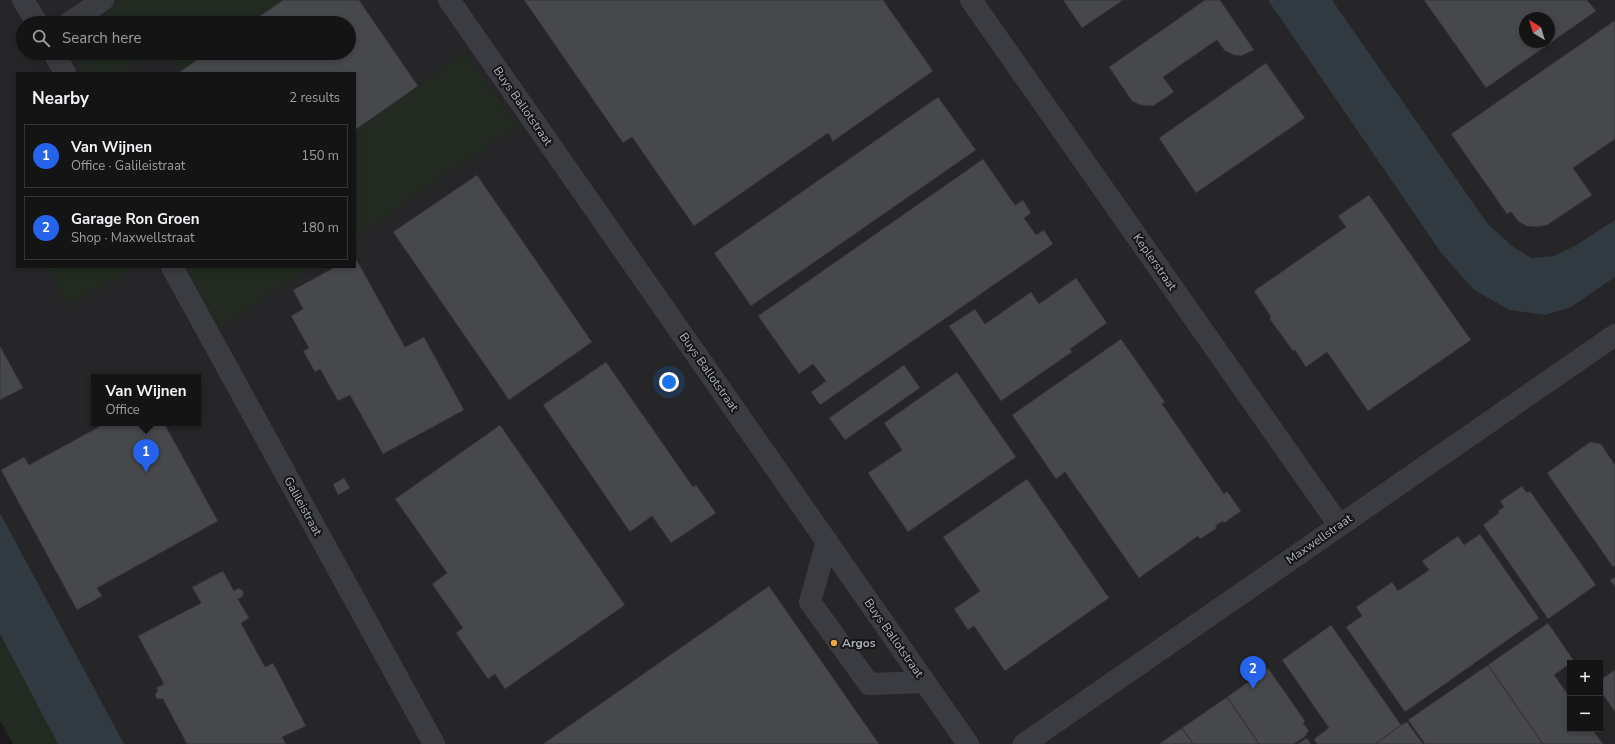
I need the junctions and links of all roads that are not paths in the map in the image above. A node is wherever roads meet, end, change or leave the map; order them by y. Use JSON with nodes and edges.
{"nodes":[{"id":1,"x":23,"y":0,"type":"edge"},
{"id":2,"x":103,"y":0,"type":"edge"},
{"id":3,"x":449,"y":0,"type":"edge"},
{"id":4,"x":971,"y":0,"type":"edge"},
{"id":5,"x":33,"y":16,"type":"edge"},
{"id":6,"x":80,"y":16,"type":"edge"},
{"id":7,"x":58,"y":60,"type":"edge"},
{"id":8,"x":64,"y":72,"type":"edge"},
{"id":9,"x":173,"y":268,"type":"edge"},
{"id":10,"x":1615,"y":335,"type":"edge"},
{"id":11,"x":1339,"y":525,"type":"junction"},
{"id":12,"x":827,"y":541,"type":"junction"},
{"id":13,"x":925,"y":682,"type":"junction"},
{"id":14,"x":434,"y":744,"type":"edge"},
{"id":15,"x":968,"y":744,"type":"edge"},
{"id":16,"x":1024,"y":744,"type":"edge"}],
"edges":[{"from":1,"to":5,"type":"street"},
{"from":2,"to":6,"type":"street"},
{"from":3,"to":12,"type":"street","name":"Buys Ballotstraat"},
{"from":4,"to":11,"type":"street","name":"Keplerstraat"},
{"from":7,"to":8,"type":"street"},
{"from":9,"to":14,"type":"street","name":"Galileistraat"},
{"from":10,"to":11,"type":"street","name":"Maxwellstraat"},
{"from":11,"to":16,"type":"street","name":"Maxwellstraat"},
{"from":12,"to":13,"type":"street","name":"Buys Ballotstraat"},
{"from":12,"to":13,"type":"street"},
{"from":13,"to":15,"type":"street","name":"Buys Ballotstraat"}]}
